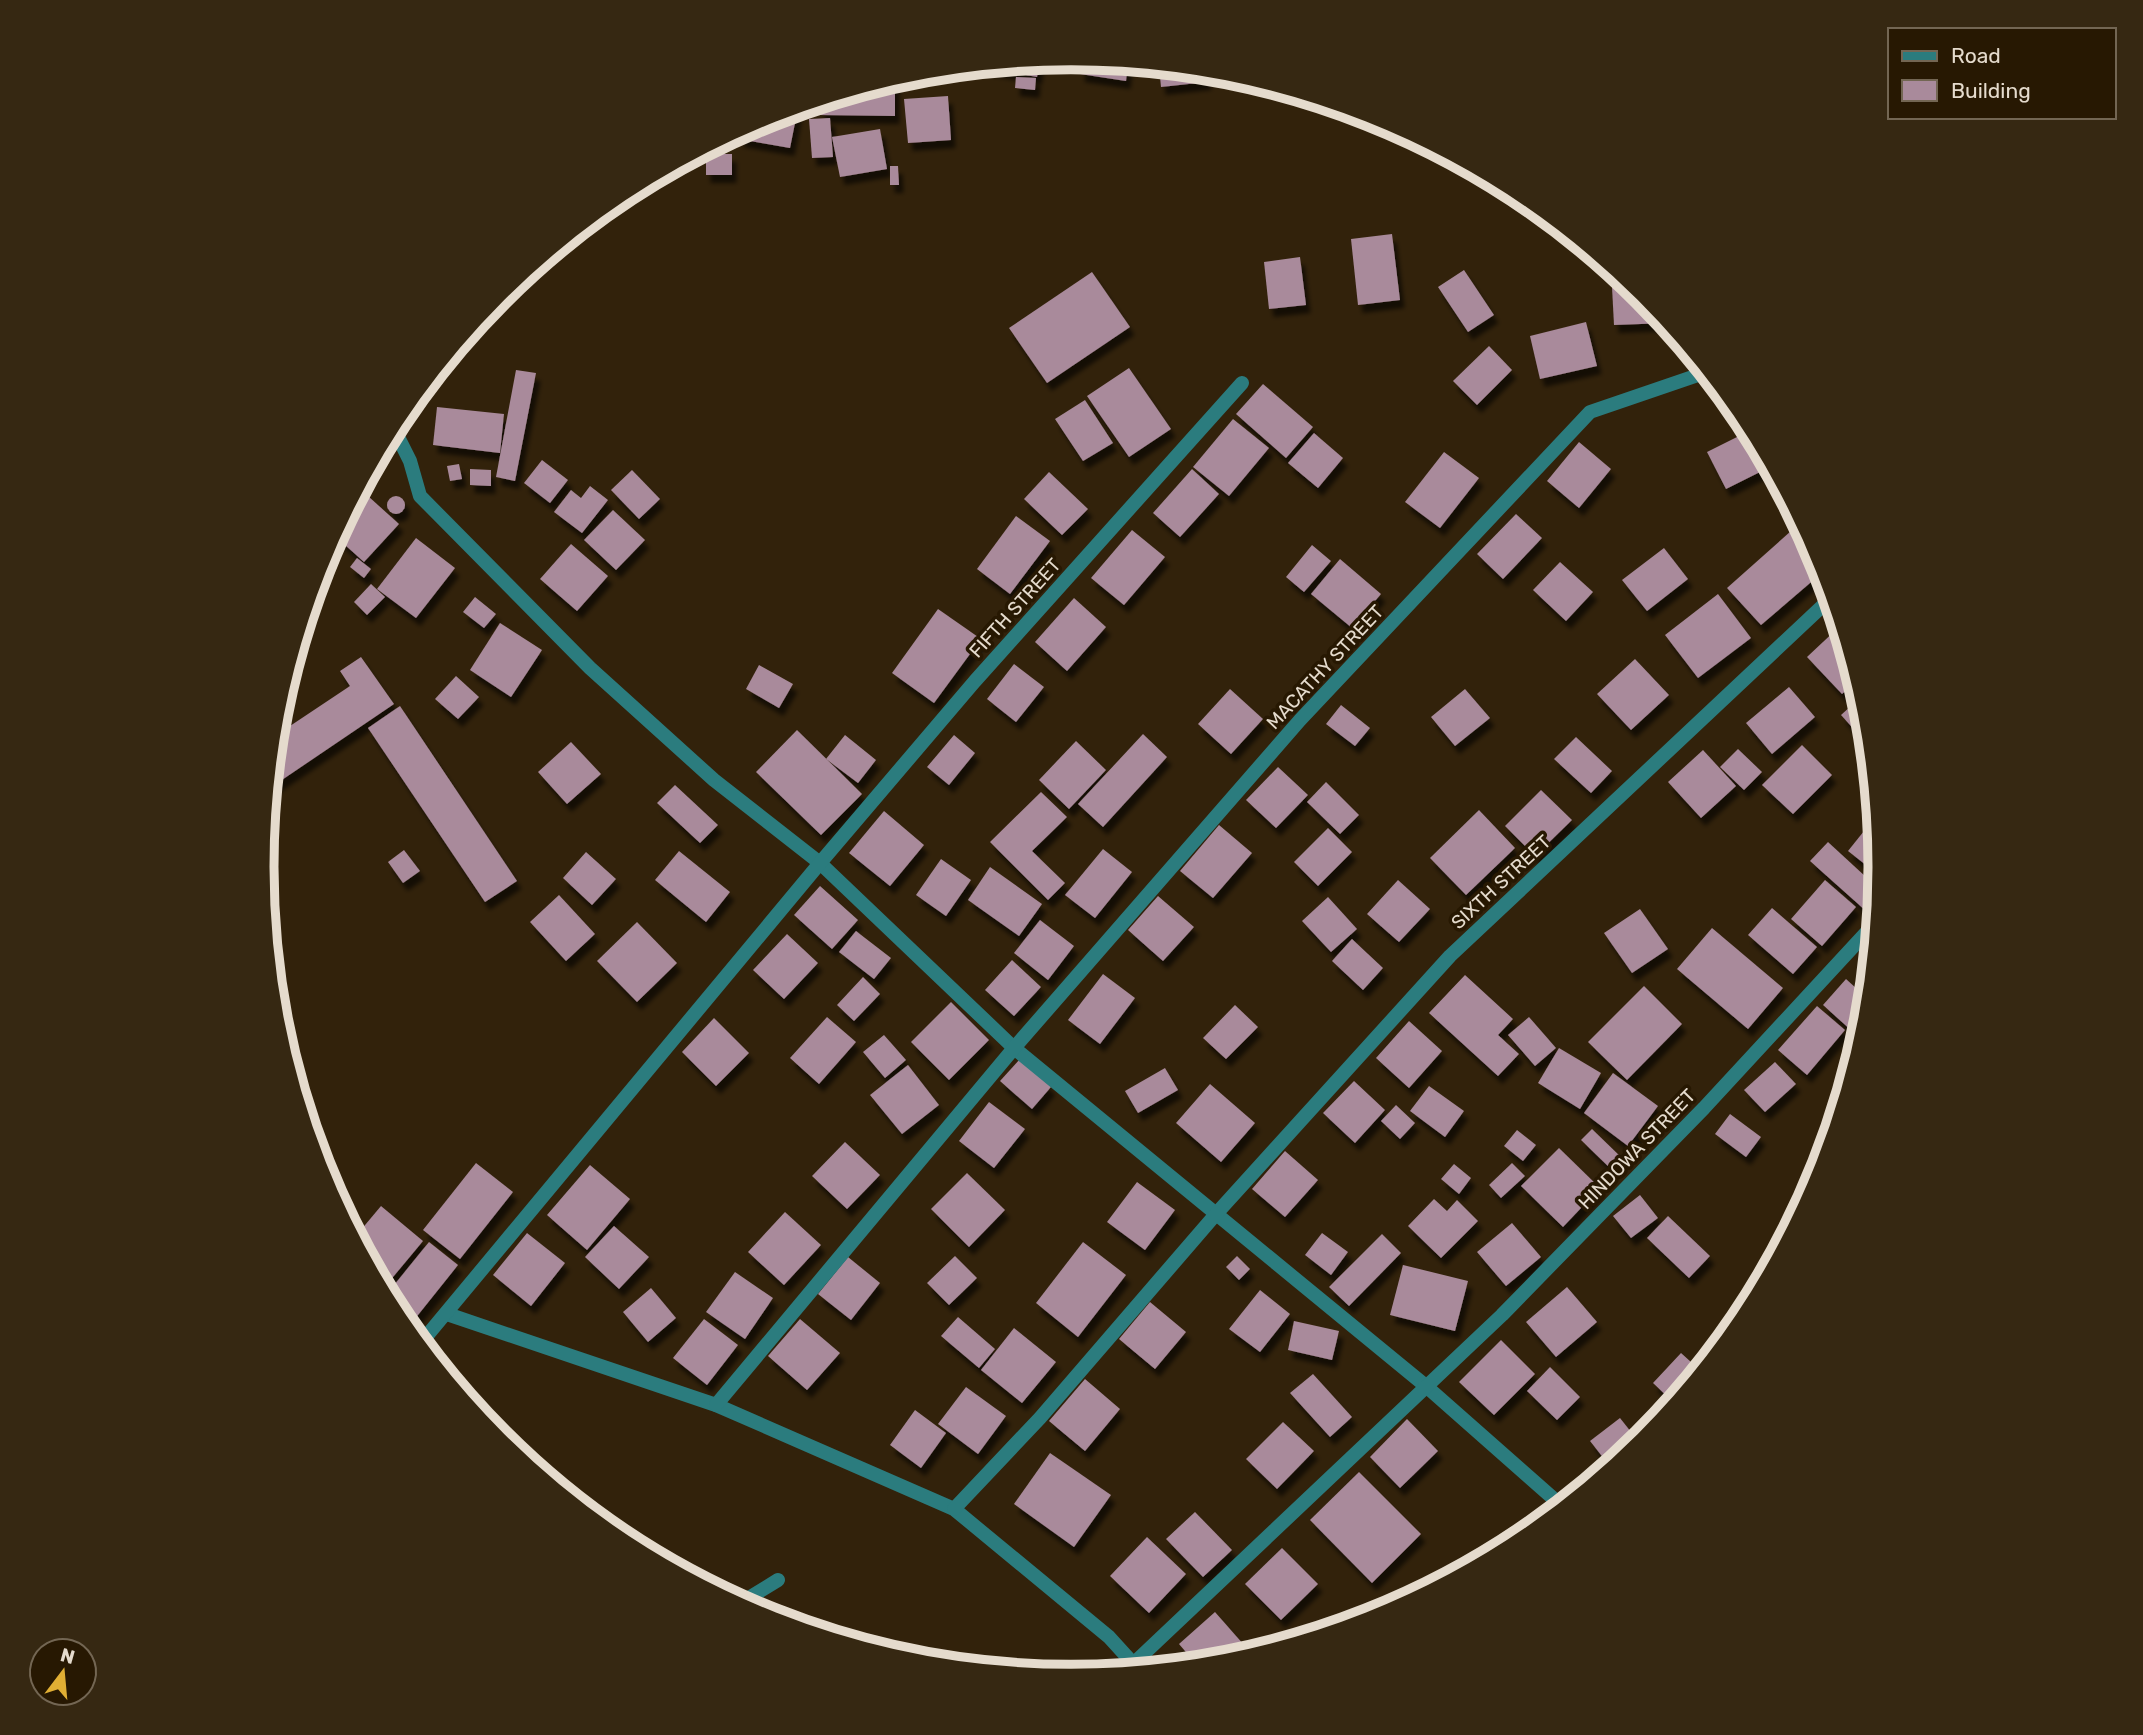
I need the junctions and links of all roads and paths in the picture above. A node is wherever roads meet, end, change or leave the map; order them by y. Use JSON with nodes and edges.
{"nodes":[{"id":1,"x":1698,"y":375,"type":"edge"},
{"id":2,"x":1242,"y":383,"type":"dead end"},
{"id":3,"x":399,"y":439,"type":"edge"},
{"id":4,"x":1824,"y":604,"type":"edge"},
{"id":5,"x":820,"y":863,"type":"junction"},
{"id":6,"x":1866,"y":933,"type":"edge"},
{"id":7,"x":1014,"y":1048,"type":"junction"},
{"id":8,"x":1216,"y":1214,"type":"junction"},
{"id":9,"x":447,"y":1314,"type":"junction"},
{"id":10,"x":427,"y":1336,"type":"edge"},
{"id":11,"x":1422,"y":1391,"type":"junction"},
{"id":12,"x":716,"y":1405,"type":"junction"},
{"id":13,"x":1556,"y":1501,"type":"edge"},
{"id":14,"x":954,"y":1509,"type":"junction"},
{"id":15,"x":778,"y":1580,"type":"dead end"},
{"id":16,"x":750,"y":1597,"type":"edge"},
{"id":17,"x":1142,"y":1661,"type":"edge"},
{"id":18,"x":1132,"y":1662,"type":"edge"}],
"edges":[{"from":1,"to":7,"type":"street","name":"MACATHY STREET"},
{"from":2,"to":5,"type":"street","name":"FIFTH STREET"},
{"from":3,"to":5,"type":"street"},
{"from":4,"to":8,"type":"street","name":"SIXTH STREET"},
{"from":5,"to":7,"type":"street"},
{"from":5,"to":9,"type":"street","name":"FIFTH STREET"},
{"from":6,"to":11,"type":"street","name":"HINDOWA STREET"},
{"from":7,"to":8,"type":"street"},
{"from":7,"to":12,"type":"street","name":"MACATHY STREET"},
{"from":8,"to":11,"type":"street"},
{"from":8,"to":14,"type":"street","name":"SIXTH STREET"},
{"from":9,"to":10,"type":"street","name":"FIFTH STREET"},
{"from":9,"to":12,"type":"street"},
{"from":11,"to":13,"type":"street"},
{"from":11,"to":17,"type":"street","name":"HINDOWA STREET"},
{"from":12,"to":14,"type":"street"},
{"from":14,"to":18,"type":"street"},
{"from":15,"to":16,"type":"street"}]}
